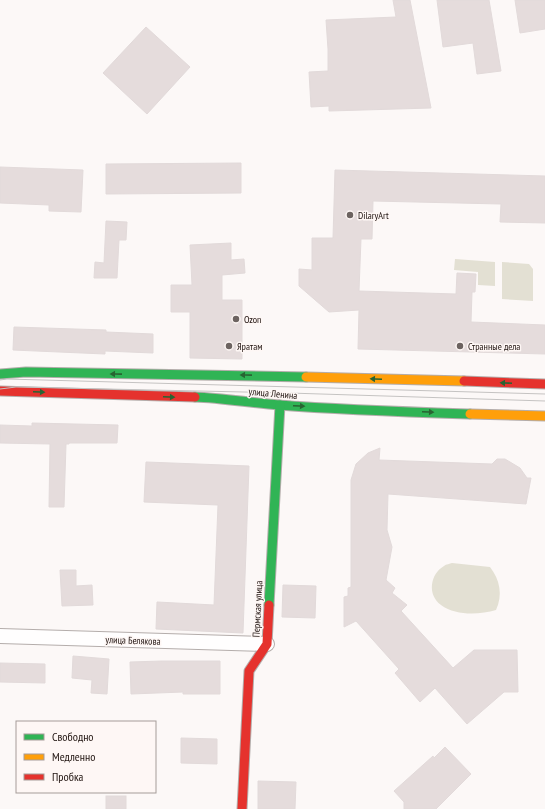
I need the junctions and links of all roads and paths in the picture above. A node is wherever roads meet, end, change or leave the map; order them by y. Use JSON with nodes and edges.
{"nodes":[{"id":1,"x":0,"y":374,"type":"edge"},
{"id":2,"x":545,"y":384,"type":"edge"},
{"id":3,"x":0,"y":392,"type":"edge"},
{"id":4,"x":280,"y":405,"type":"junction"},
{"id":5,"x":545,"y":416,"type":"edge"},
{"id":6,"x":0,"y":636,"type":"edge"},
{"id":7,"x":266,"y":644,"type":"junction"},
{"id":8,"x":242,"y":809,"type":"edge"}],
"edges":[{"from":2,"to":1,"type":"street","name":"улица Ленина","one_way":true},
{"from":3,"to":4,"type":"street","name":"улица Ленина","one_way":true},
{"from":4,"to":5,"type":"street","name":"улица Ленина","one_way":true},
{"from":4,"to":7,"type":"street","name":"Пермская улица"},
{"from":6,"to":7,"type":"street","name":"улица Белякова"},
{"from":7,"to":8,"type":"street","name":"Пермская улица"}]}
